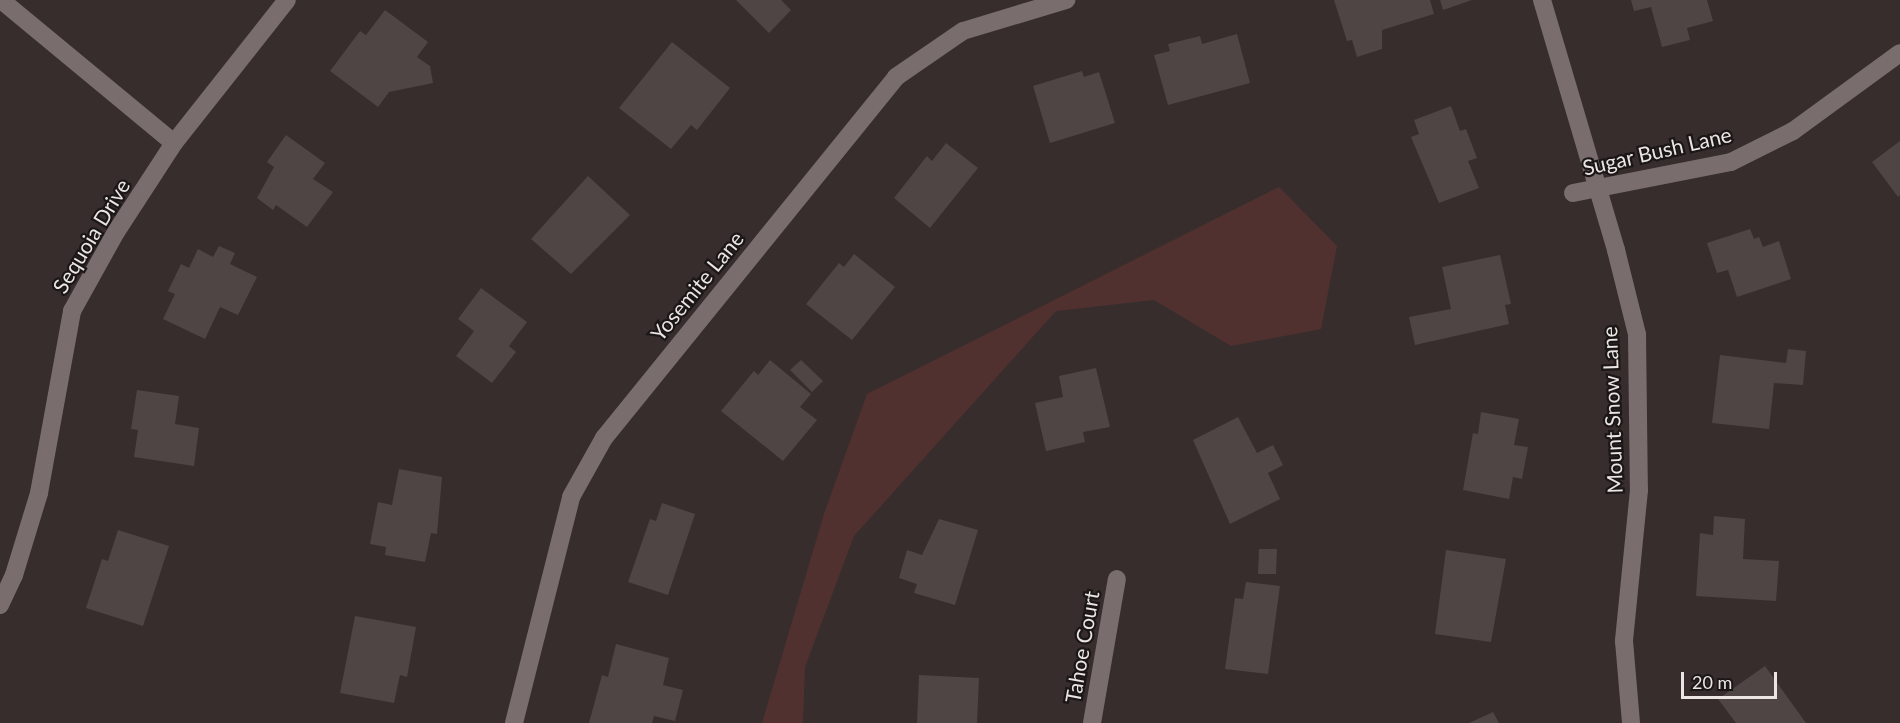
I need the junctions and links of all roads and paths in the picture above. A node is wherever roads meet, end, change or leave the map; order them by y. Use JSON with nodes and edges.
{"nodes":[{"id":1,"x":1,"y":0,"type":"edge"},
{"id":2,"x":287,"y":0,"type":"edge"},
{"id":3,"x":1066,"y":0,"type":"edge"},
{"id":4,"x":1542,"y":0,"type":"edge"},
{"id":5,"x":1900,"y":53,"type":"edge"},
{"id":6,"x":174,"y":143,"type":"junction"},
{"id":7,"x":1599,"y":190,"type":"junction"},
{"id":8,"x":1574,"y":193,"type":"dead end"},
{"id":9,"x":1117,"y":579,"type":"dead end"},
{"id":10,"x":0,"y":605,"type":"edge"},
{"id":11,"x":514,"y":723,"type":"edge"},
{"id":12,"x":1092,"y":723,"type":"edge"},
{"id":13,"x":1630,"y":723,"type":"edge"}],
"edges":[{"from":1,"to":6,"type":"street"},
{"from":2,"to":6,"type":"street","name":"Sequoia Drive"},
{"from":3,"to":11,"type":"street","name":"Yosemite Lane"},
{"from":4,"to":7,"type":"street","name":"Mount Snow Lane"},
{"from":5,"to":7,"type":"street","name":"Sugar Bush Lane"},
{"from":6,"to":10,"type":"street","name":"Sequoia Drive"},
{"from":7,"to":8,"type":"street","name":"Sugar Bush Lane"},
{"from":7,"to":13,"type":"street","name":"Mount Snow Lane"},
{"from":9,"to":12,"type":"street","name":"Tahoe Court"}]}
